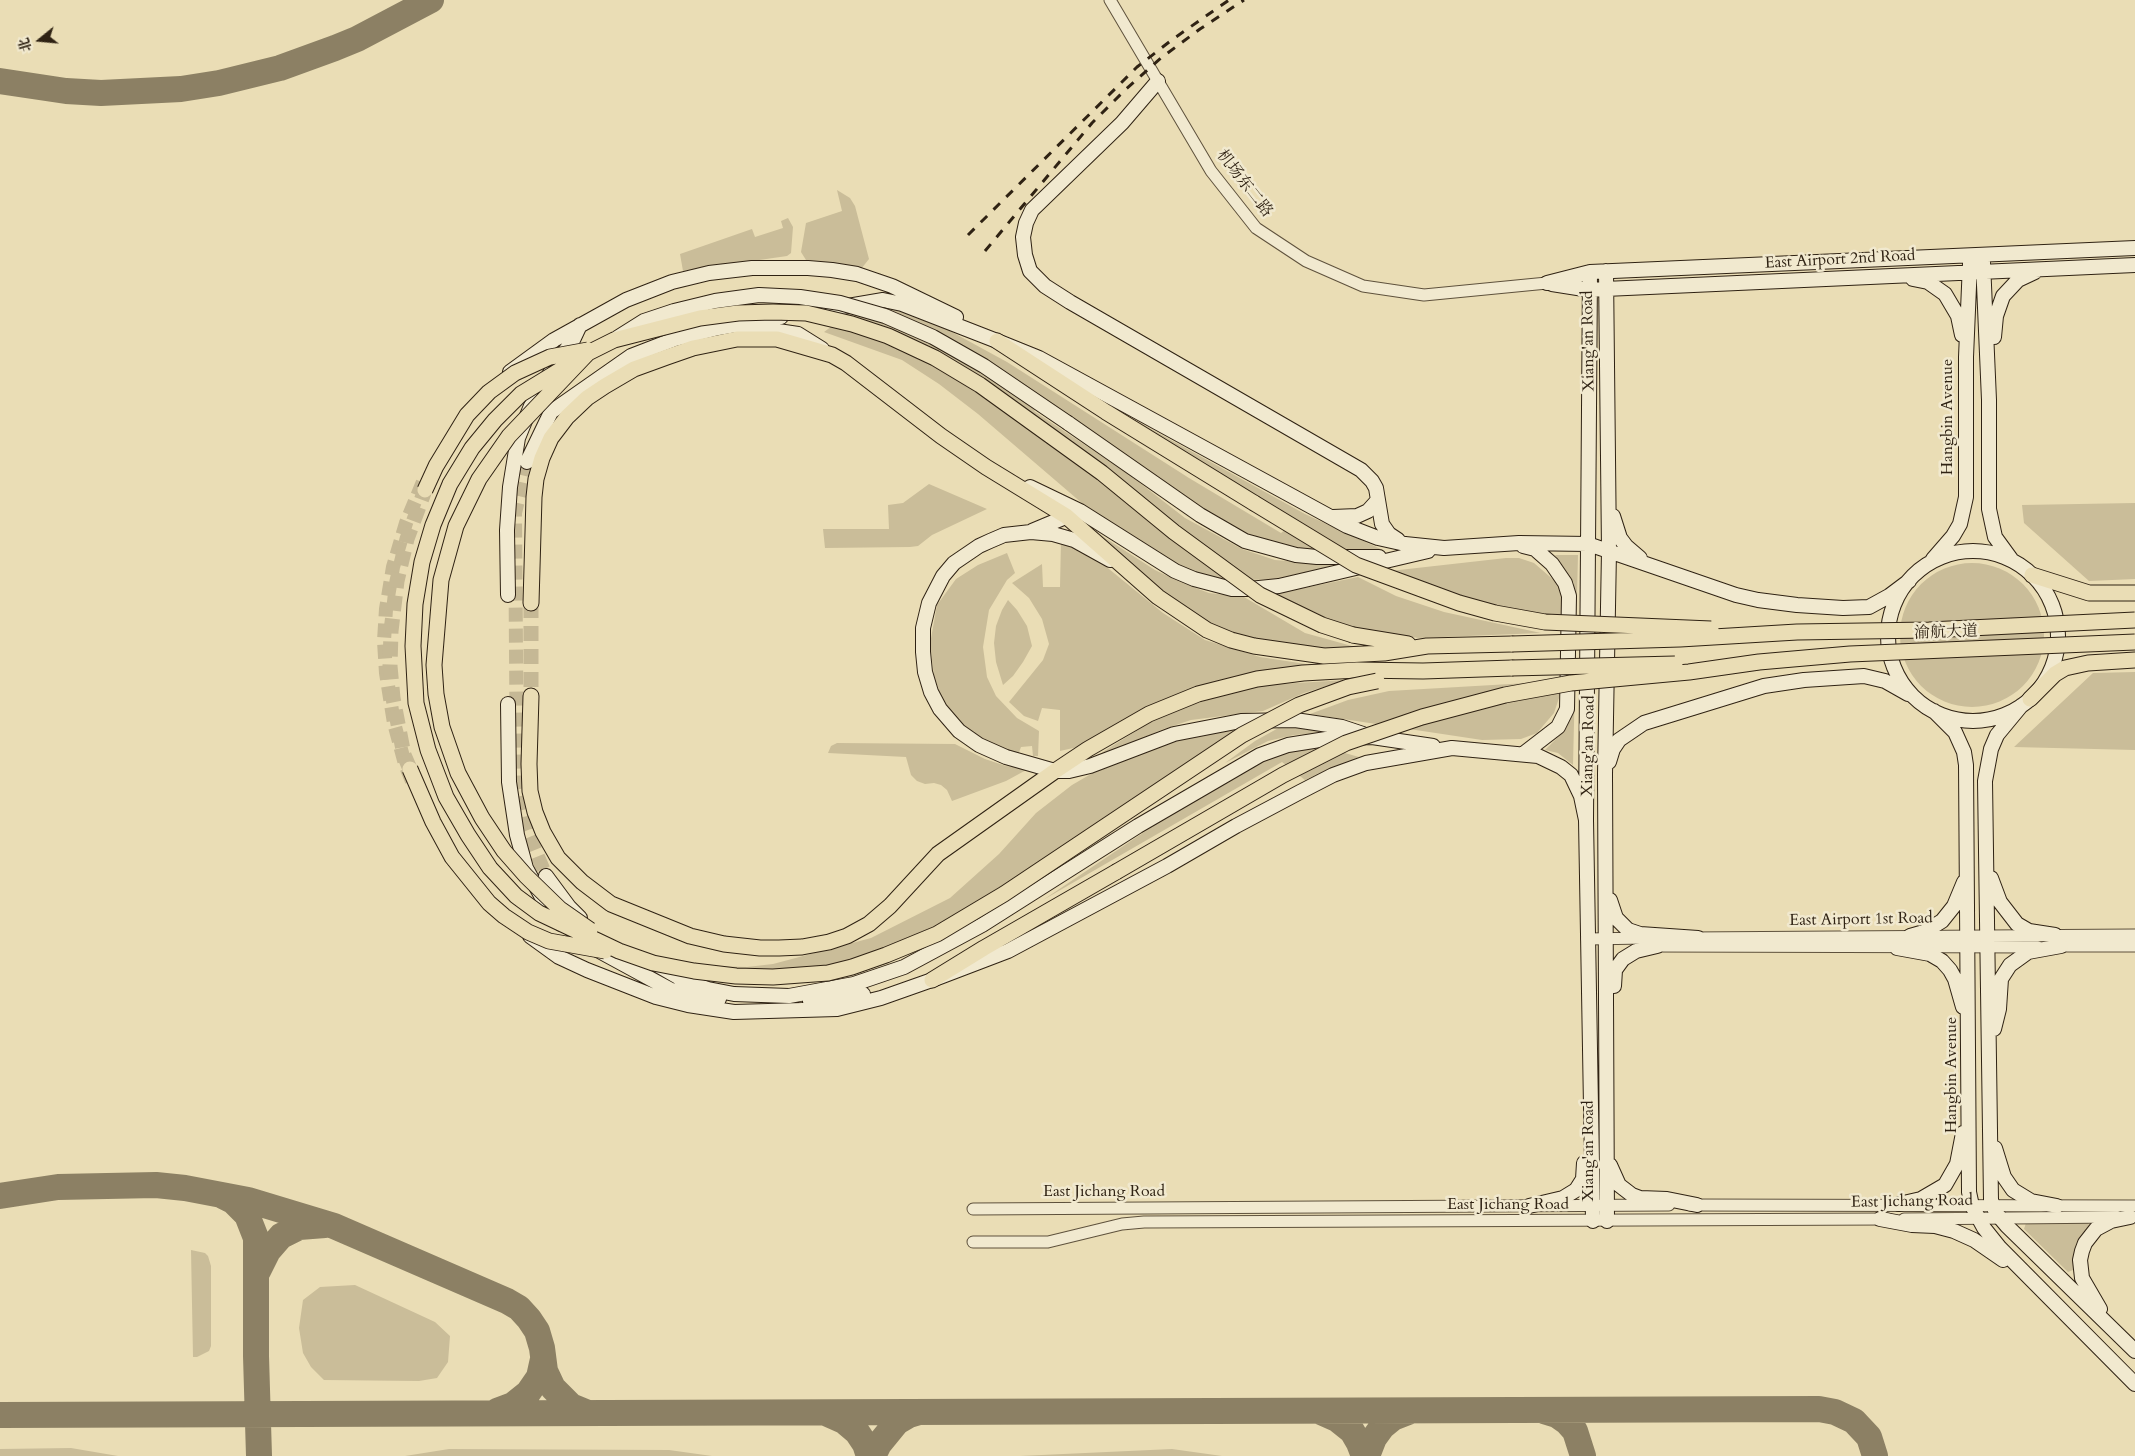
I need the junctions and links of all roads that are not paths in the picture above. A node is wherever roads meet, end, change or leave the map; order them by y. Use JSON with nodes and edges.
{"nodes":[{"id":1,"x":1110,"y":0,"type":"edge"},
{"id":2,"x":1158,"y":81,"type":"junction"},
{"id":3,"x":2135,"y":248,"type":"edge"},
{"id":4,"x":1976,"y":254,"type":"junction"},
{"id":5,"x":2135,"y":265,"type":"edge"},
{"id":6,"x":2048,"y":268,"type":"junction"},
{"id":7,"x":1606,"y":271,"type":"junction"},
{"id":8,"x":1590,"y":272,"type":"junction"},
{"id":9,"x":1976,"y":272,"type":"junction"},
{"id":10,"x":1872,"y":276,"type":"junction"},
{"id":11,"x":1547,"y":283,"type":"junction"},
{"id":12,"x":1590,"y":290,"type":"junction"},
{"id":13,"x":1605,"y":290,"type":"junction"},
{"id":14,"x":580,"y":325,"type":"junction"},
{"id":15,"x":675,"y":339,"type":"junction"},
{"id":16,"x":614,"y":340,"type":"junction"},
{"id":17,"x":997,"y":341,"type":"junction"},
{"id":18,"x":592,"y":351,"type":"junction"},
{"id":19,"x":832,"y":355,"type":"junction"},
{"id":20,"x":1966,"y":357,"type":"junction"},
{"id":21,"x":1989,"y":400,"type":"junction"},
{"id":22,"x":444,"y":444,"type":"dead end"},
{"id":23,"x":527,"y":462,"type":"tunnel mouth"},
{"id":24,"x":425,"y":490,"type":"tunnel mouth"},
{"id":25,"x":1608,"y":492,"type":"junction"},
{"id":26,"x":1377,"y":501,"type":"junction"},
{"id":27,"x":1073,"y":513,"type":"junction"},
{"id":28,"x":1332,"y":517,"type":"junction"},
{"id":29,"x":1031,"y":532,"type":"junction"},
{"id":30,"x":1515,"y":544,"type":"junction"},
{"id":31,"x":1588,"y":544,"type":"junction"},
{"id":32,"x":1402,"y":550,"type":"junction"},
{"id":33,"x":1609,"y":551,"type":"junction"},
{"id":34,"x":2014,"y":562,"type":"junction"},
{"id":35,"x":1926,"y":566,"type":"junction"},
{"id":36,"x":1121,"y":567,"type":"junction"},
{"id":37,"x":1655,"y":567,"type":"junction"},
{"id":38,"x":2032,"y":575,"type":"junction"},
{"id":39,"x":1909,"y":581,"type":"junction"},
{"id":40,"x":2135,"y":593,"type":"edge"},
{"id":41,"x":508,"y":594,"type":"dead end"},
{"id":42,"x":531,"y":603,"type":"tunnel mouth"},
{"id":43,"x":2135,"y":620,"type":"edge"},
{"id":44,"x":1797,"y":632,"type":"junction"},
{"id":45,"x":2135,"y":642,"type":"edge"},
{"id":46,"x":1427,"y":646,"type":"junction"},
{"id":47,"x":2135,"y":660,"type":"edge"},
{"id":48,"x":1759,"y":662,"type":"junction"},
{"id":49,"x":1423,"y":672,"type":"junction"},
{"id":50,"x":531,"y":696,"type":"tunnel mouth"},
{"id":51,"x":2025,"y":703,"type":"junction"},
{"id":52,"x":508,"y":704,"type":"dead end"},
{"id":53,"x":1930,"y":708,"type":"junction"},
{"id":54,"x":1372,"y":737,"type":"junction"},
{"id":55,"x":1452,"y":748,"type":"junction"},
{"id":56,"x":1523,"y":754,"type":"junction"},
{"id":57,"x":410,"y":769,"type":"tunnel mouth"},
{"id":58,"x":1055,"y":771,"type":"junction"},
{"id":59,"x":1605,"y":774,"type":"junction"},
{"id":60,"x":414,"y":787,"type":"tunnel mouth"},
{"id":61,"x":1586,"y":820,"type":"junction"},
{"id":62,"x":1987,"y":867,"type":"junction"},
{"id":63,"x":1967,"y":874,"type":"junction"},
{"id":64,"x":546,"y":876,"type":"tunnel mouth"},
{"id":65,"x":1606,"y":884,"type":"junction"},
{"id":66,"x":2135,"y":935,"type":"edge"},
{"id":67,"x":1910,"y":936,"type":"junction"},
{"id":68,"x":1698,"y":938,"type":"junction"},
{"id":69,"x":1968,"y":941,"type":"junction"},
{"id":70,"x":1988,"y":941,"type":"junction"},
{"id":71,"x":2058,"y":941,"type":"junction"},
{"id":72,"x":1606,"y":942,"type":"junction"},
{"id":73,"x":1588,"y":943,"type":"junction"},
{"id":74,"x":1657,"y":946,"type":"junction"},
{"id":75,"x":2135,"y":946,"type":"edge"},
{"id":76,"x":1897,"y":948,"type":"junction"},
{"id":77,"x":625,"y":953,"type":"junction"},
{"id":78,"x":653,"y":963,"type":"junction"},
{"id":79,"x":932,"y":980,"type":"junction"},
{"id":80,"x":916,"y":986,"type":"junction"},
{"id":81,"x":671,"y":990,"type":"junction"},
{"id":82,"x":1606,"y":1036,"type":"junction"},
{"id":83,"x":1969,"y":1036,"type":"junction"},
{"id":84,"x":1989,"y":1054,"type":"junction"},
{"id":85,"x":1970,"y":1100,"type":"junction"},
{"id":86,"x":1591,"y":1106,"type":"junction"},
{"id":87,"x":1989,"y":1119,"type":"junction"},
{"id":88,"x":1989,"y":1138,"type":"junction"},
{"id":89,"x":1607,"y":1149,"type":"junction"},
{"id":90,"x":1899,"y":1204,"type":"junction"},
{"id":91,"x":1697,"y":1205,"type":"junction"},
{"id":92,"x":1529,"y":1206,"type":"junction"},
{"id":93,"x":1592,"y":1206,"type":"junction"},
{"id":94,"x":1607,"y":1206,"type":"junction"},
{"id":95,"x":2057,"y":1206,"type":"junction"},
{"id":96,"x":973,"y":1209,"type":"dead end"},
{"id":97,"x":1975,"y":1212,"type":"junction"},
{"id":98,"x":1996,"y":1212,"type":"junction"},
{"id":99,"x":2133,"y":1213,"type":"edge"},
{"id":100,"x":1880,"y":1219,"type":"junction"},
{"id":101,"x":1593,"y":1221,"type":"junction"},
{"id":102,"x":1607,"y":1221,"type":"junction"},
{"id":103,"x":973,"y":1242,"type":"dead end"},
{"id":104,"x":2029,"y":1278,"type":"junction"},
{"id":105,"x":2118,"y":1334,"type":"junction"},
{"id":106,"x":2135,"y":1351,"type":"edge"},
{"id":107,"x":2135,"y":1384,"type":"edge"}],
"edges":[{"from":1,"to":2,"type":"street","name":"机场东二路"},
{"from":2,"to":11,"type":"street","name":"机场东二路"},
{"from":2,"to":26,"type":"main road"},
{"from":3,"to":4,"type":"main road","name":"East Airport 2nd Road"},
{"from":4,"to":7,"type":"main road","name":"East Airport 2nd Road"},
{"from":4,"to":9,"type":"main road","name":"Hangbin Avenue"},
{"from":5,"to":6,"type":"main road","name":"East Airport 2nd Road"},
{"from":6,"to":9,"type":"main road","name":"East Airport 2nd Road"},
{"from":6,"to":21,"type":"main road"},
{"from":7,"to":8,"type":"main road","name":"East Airport 2nd Road"},
{"from":7,"to":13,"type":"main road","name":"Xiang'an Road"},
{"from":8,"to":11,"type":"main road","name":"East Airport 2nd Road"},
{"from":8,"to":12,"type":"main road","name":"Xiang'an Road"},
{"from":9,"to":10,"type":"main road","name":"East Airport 2nd Road"},
{"from":9,"to":20,"type":"main road","name":"Hangbin Avenue"},
{"from":9,"to":21,"type":"main road","name":"Hangbin Avenue"},
{"from":10,"to":13,"type":"main road","name":"East Airport 2nd Road"},
{"from":10,"to":20,"type":"main road"},
{"from":11,"to":12,"type":"main road","name":"East Airport 2nd Road"},
{"from":12,"to":13,"type":"main road","name":"East Airport 2nd Road"},
{"from":12,"to":31,"type":"main road","name":"Xiang'an Road"},
{"from":13,"to":25,"type":"main road","name":"Xiang'an Road"},
{"from":14,"to":17,"type":"main road"},
{"from":14,"to":22,"type":"main road"},
{"from":14,"to":41,"type":"main road"},
{"from":15,"to":17,"type":"main road"},
{"from":15,"to":19,"type":"main road"},
{"from":15,"to":23,"type":"main road"},
{"from":16,"to":18,"type":"highway","bridge":true},
{"from":16,"to":32,"type":"main road","bridge":true},
{"from":16,"to":46,"type":"highway","bridge":true},
{"from":17,"to":28,"type":"main road"},
{"from":17,"to":44,"type":"highway","bridge":true},
{"from":18,"to":24,"type":"highway","bridge":true},
{"from":18,"to":77,"type":"highway","bridge":true},
{"from":18,"to":77,"type":"highway","bridge":true},
{"from":19,"to":27,"type":"highway"},
{"from":19,"to":42,"type":"highway"},
{"from":20,"to":35,"type":"main road","name":"Hangbin Avenue"},
{"from":21,"to":34,"type":"main road","name":"Hangbin Avenue"},
{"from":25,"to":33,"type":"main road","name":"Xiang'an Road"},
{"from":25,"to":37,"type":"main road"},
{"from":26,"to":28,"type":"main road"},
{"from":26,"to":32,"type":"main road"},
{"from":27,"to":29,"type":"main road"},
{"from":27,"to":32,"type":"main road"},
{"from":27,"to":36,"type":"highway"},
{"from":28,"to":32,"type":"main road"},
{"from":29,"to":36,"type":"main road"},
{"from":29,"to":58,"type":"main road"},
{"from":30,"to":31,"type":"main road"},
{"from":30,"to":32,"type":"main road"},
{"from":30,"to":56,"type":"main road"},
{"from":31,"to":33,"type":"main road"},
{"from":31,"to":61,"type":"main road","name":"Xiang'an Road"},
{"from":33,"to":37,"type":"main road"},
{"from":33,"to":59,"type":"main road","name":"Xiang'an Road"},
{"from":34,"to":35,"type":"main road"},
{"from":34,"to":38,"type":"main road"},
{"from":35,"to":39,"type":"main road"},
{"from":36,"to":46,"type":"highway"},
{"from":37,"to":39,"type":"main road"},
{"from":38,"to":40,"type":"highway"},
{"from":38,"to":51,"type":"main road"},
{"from":39,"to":53,"type":"main road"},
{"from":43,"to":44,"type":"highway","name":"渝航大道","bridge":true},
{"from":44,"to":46,"type":"highway","bridge":true},
{"from":45,"to":48,"type":"highway","name":"渝航大道","bridge":true},
{"from":47,"to":51,"type":"highway"},
{"from":48,"to":49,"type":"highway","bridge":true},
{"from":48,"to":79,"type":"highway","bridge":true},
{"from":49,"to":58,"type":"highway"},
{"from":49,"to":78,"type":"highway","bridge":true},
{"from":50,"to":58,"type":"highway"},
{"from":51,"to":53,"type":"main road"},
{"from":51,"to":62,"type":"main road"},
{"from":52,"to":81,"type":"main road"},
{"from":53,"to":59,"type":"main road"},
{"from":53,"to":63,"type":"main road","name":"Hangbin Avenue"},
{"from":54,"to":55,"type":"main road"},
{"from":54,"to":58,"type":"main road"},
{"from":54,"to":78,"type":"main road"},
{"from":55,"to":56,"type":"main road"},
{"from":55,"to":79,"type":"main road"},
{"from":56,"to":61,"type":"main road"},
{"from":57,"to":77,"type":"highway","bridge":true},
{"from":59,"to":65,"type":"main road","name":"Xiang'an Road"},
{"from":60,"to":80,"type":"main road"},
{"from":61,"to":73,"type":"main road","name":"Xiang'an Road"},
{"from":62,"to":70,"type":"main road"},
{"from":62,"to":71,"type":"main road"},
{"from":63,"to":67,"type":"main road"},
{"from":63,"to":69,"type":"main road","name":"Hangbin Avenue"},
{"from":64,"to":81,"type":"main road"},
{"from":65,"to":68,"type":"main road"},
{"from":65,"to":72,"type":"main road","name":"Xiang'an Road"},
{"from":66,"to":71,"type":"street","name":"East Airport 1st Road"},
{"from":67,"to":68,"type":"street","name":"East Airport 1st Road"},
{"from":67,"to":69,"type":"street","name":"East Airport 1st Road"},
{"from":68,"to":72,"type":"street","name":"East Airport 1st Road"},
{"from":69,"to":70,"type":"street","name":"East Airport 1st Road"},
{"from":69,"to":76,"type":"street","name":"East Airport 1st Road"},
{"from":69,"to":83,"type":"main road","name":"Hangbin Avenue"},
{"from":70,"to":71,"type":"street","name":"East Airport 1st Road"},
{"from":70,"to":84,"type":"main road"},
{"from":71,"to":75,"type":"street","name":"East Airport 1st Road"},
{"from":71,"to":84,"type":"main road"},
{"from":72,"to":73,"type":"street","name":"East Airport 1st Road"},
{"from":72,"to":74,"type":"street","name":"East Airport 1st Road"},
{"from":72,"to":82,"type":"main road","name":"Xiang'an Road"},
{"from":73,"to":86,"type":"main road","name":"Xiang'an Road"},
{"from":74,"to":76,"type":"street","name":"East Airport 1st Road"},
{"from":74,"to":82,"type":"main road"},
{"from":76,"to":83,"type":"main road"},
{"from":77,"to":78,"type":"highway","bridge":true},
{"from":79,"to":80,"type":"main road"},
{"from":80,"to":81,"type":"main road"},
{"from":82,"to":89,"type":"main road","name":"Xiang'an Road"},
{"from":83,"to":85,"type":"main road","name":"Hangbin Avenue"},
{"from":84,"to":87,"type":"main road"},
{"from":85,"to":88,"type":"main road"},
{"from":85,"to":90,"type":"main road"},
{"from":85,"to":97,"type":"main road","name":"Hangbin Avenue"},
{"from":86,"to":92,"type":"main road"},
{"from":86,"to":93,"type":"main road","name":"Xiang'an Road"},
{"from":87,"to":88,"type":"main road"},
{"from":87,"to":95,"type":"main road"},
{"from":88,"to":98,"type":"main road"},
{"from":89,"to":91,"type":"main road"},
{"from":89,"to":94,"type":"main road","name":"Xiang'an Road"},
{"from":90,"to":91,"type":"street","name":"East Jichang Road"},
{"from":90,"to":97,"type":"street","name":"East Jichang Road"},
{"from":91,"to":94,"type":"street","name":"East Jichang Road"},
{"from":92,"to":93,"type":"street","name":"East Jichang Road"},
{"from":92,"to":96,"type":"street","name":"East Jichang Road"},
{"from":93,"to":94,"type":"street","name":"East Jichang Road"},
{"from":93,"to":101,"type":"main road","name":"Xiang'an Road"},
{"from":94,"to":102,"type":"main road","name":"Xiang'an Road"},
{"from":95,"to":98,"type":"street","name":"East Jichang Road"},
{"from":95,"to":99,"type":"street","name":"East Jichang Road"},
{"from":97,"to":98,"type":"street","name":"East Jichang Road"},
{"from":97,"to":100,"type":"street","name":"East Jichang Road"},
{"from":97,"to":104,"type":"main road"},
{"from":98,"to":99,"type":"street","name":"East Jichang Road"},
{"from":98,"to":105,"type":"main road"},
{"from":99,"to":105,"type":"main road"},
{"from":100,"to":102,"type":"street","name":"East Jichang Road"},
{"from":100,"to":104,"type":"main road"},
{"from":101,"to":102,"type":"street","name":"East Jichang Road"},
{"from":101,"to":103,"type":"street","name":"East Jichang Road"},
{"from":104,"to":107,"type":"main road"},
{"from":105,"to":106,"type":"main road"}]}
